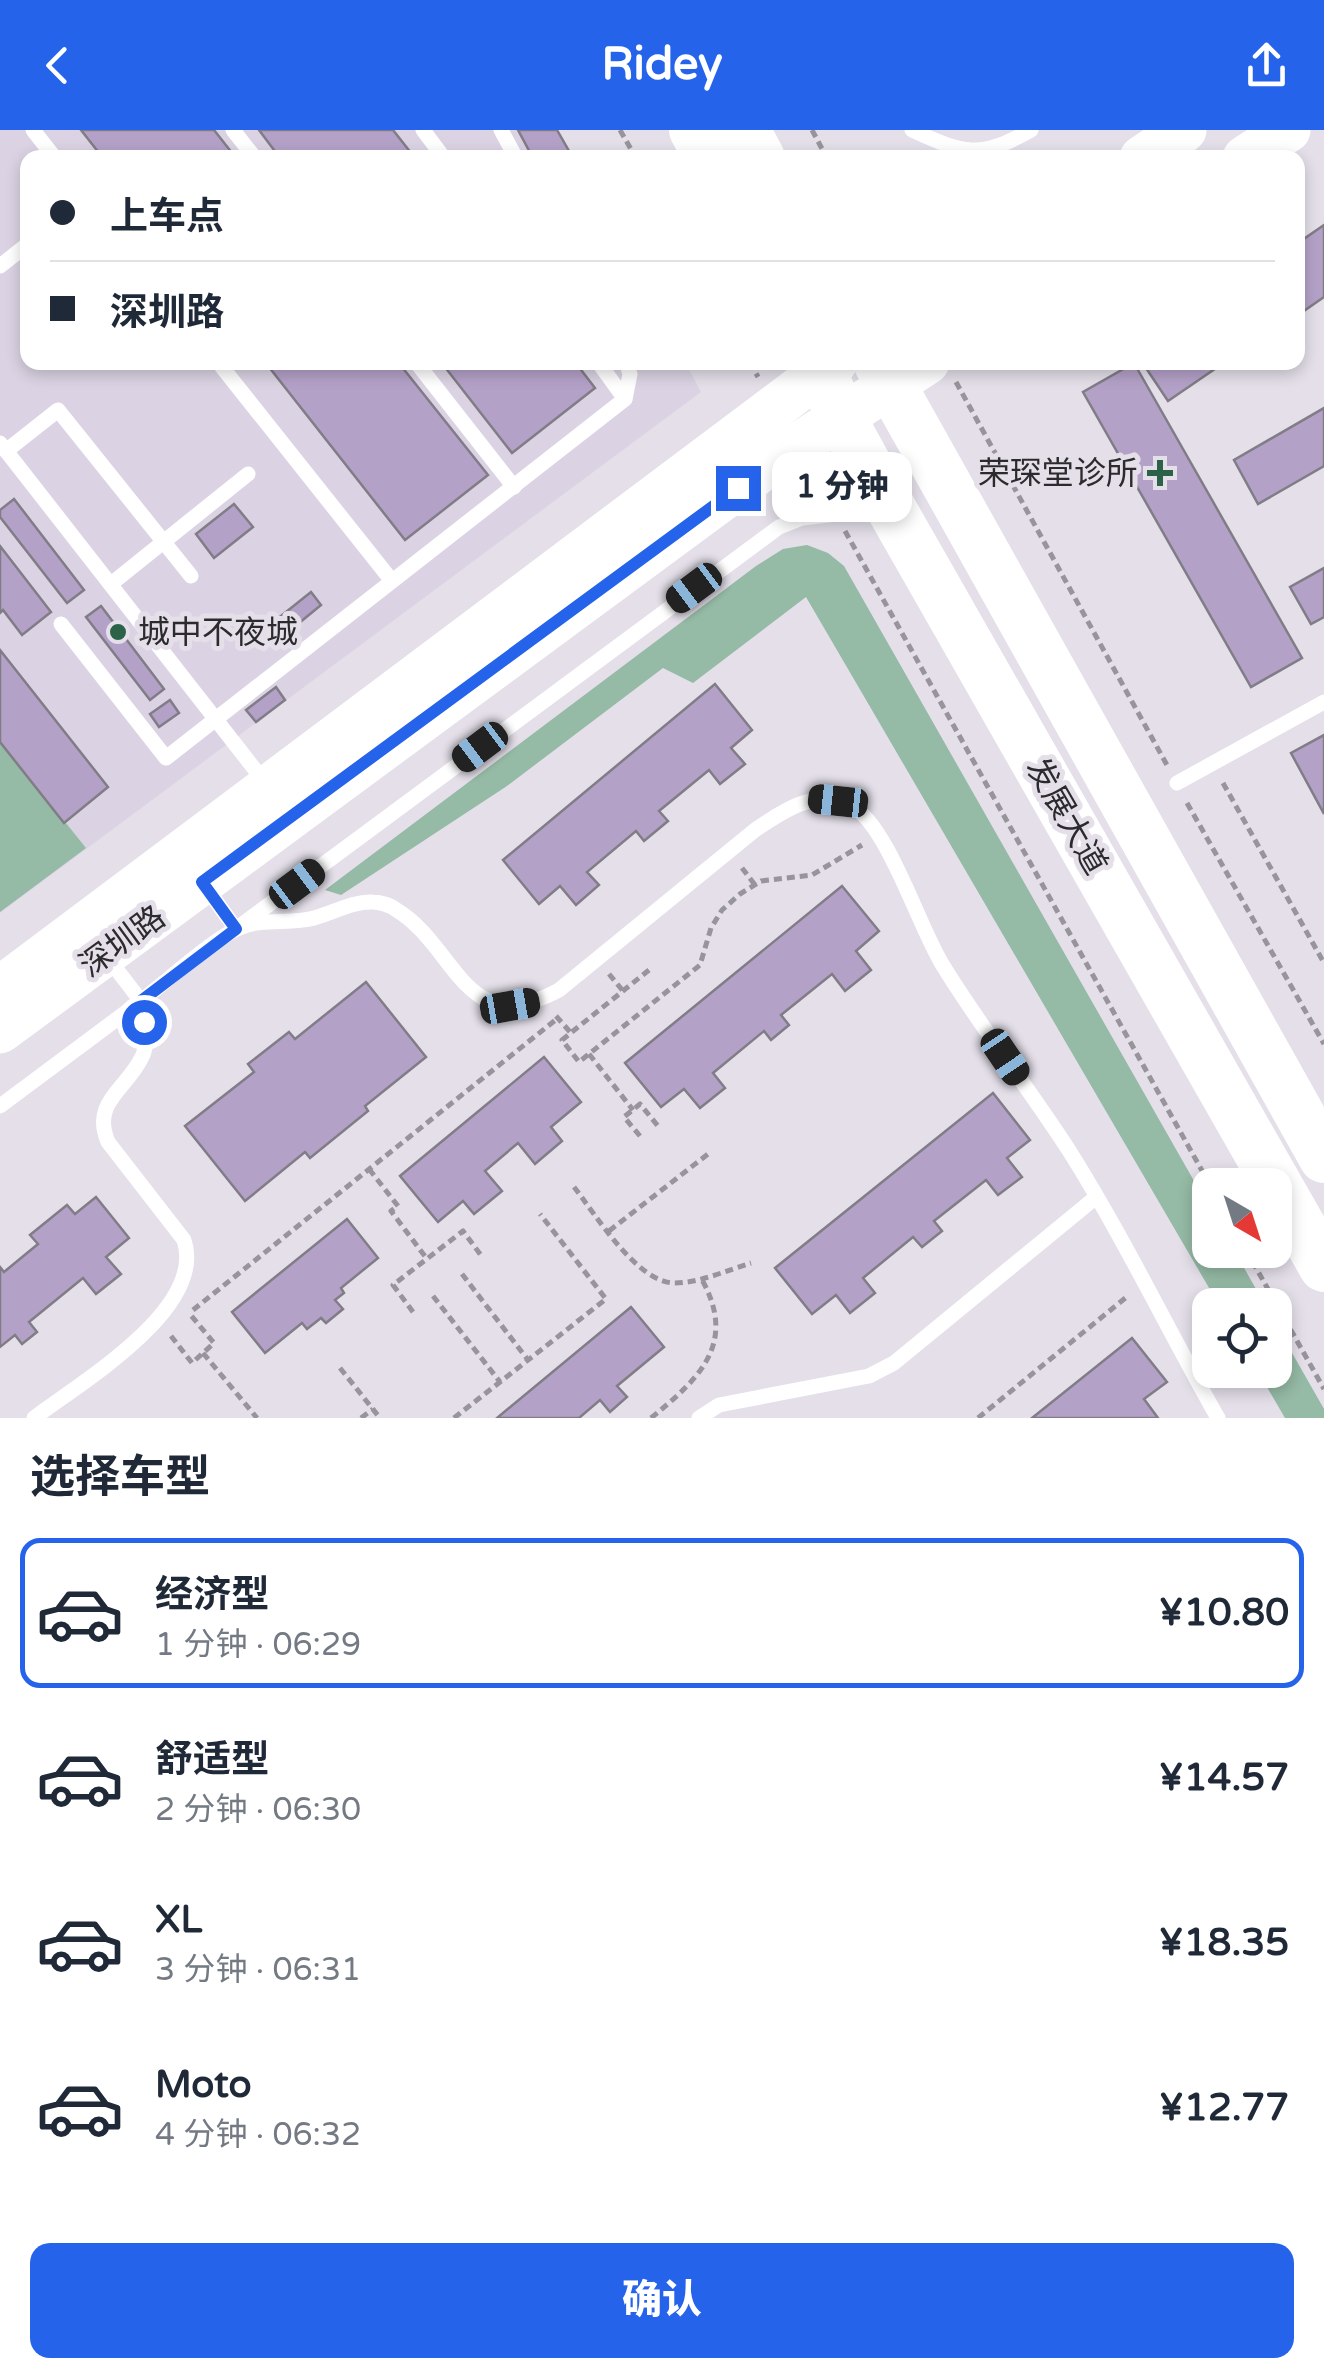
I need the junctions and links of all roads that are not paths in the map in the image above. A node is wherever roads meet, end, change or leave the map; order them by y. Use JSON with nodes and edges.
{"nodes":[{"id":1,"x":33,"y":130,"type":"edge"},
{"id":2,"x":233,"y":130,"type":"edge"},
{"id":3,"x":912,"y":130,"type":"edge"},
{"id":4,"x":1031,"y":130,"type":"edge"},
{"id":5,"x":1184,"y":130,"type":"edge"},
{"id":6,"x":1288,"y":130,"type":"edge"},
{"id":7,"x":49,"y":150,"type":"edge"},
{"id":8,"x":249,"y":150,"type":"edge"},
{"id":9,"x":965,"y":150,"type":"edge"},
{"id":10,"x":984,"y":150,"type":"edge"},
{"id":11,"x":1154,"y":150,"type":"edge"},
{"id":12,"x":1257,"y":150,"type":"edge"},
{"id":13,"x":20,"y":250,"type":"edge"},
{"id":14,"x":0,"y":266,"type":"edge"},
{"id":15,"x":224,"y":370,"type":"edge"},
{"id":16,"x":422,"y":370,"type":"edge"},
{"id":17,"x":604,"y":370,"type":"edge"},
{"id":18,"x":629,"y":370,"type":"edge"},
{"id":19,"x":820,"y":370,"type":"edge"},
{"id":20,"x":826,"y":370,"type":"edge"},
{"id":21,"x":913,"y":372,"type":"edge"},
{"id":22,"x":625,"y":399,"type":"junction"},
{"id":23,"x":842,"y":418,"type":"junction"},
{"id":24,"x":3,"y":447,"type":"edge"},
{"id":25,"x":248,"y":474,"type":"dead end"},
{"id":26,"x":514,"y":486,"type":"junction"},
{"id":27,"x":836,"y":514,"type":"road end"},
{"id":28,"x":163,"y":542,"type":"junction"},
{"id":29,"x":191,"y":576,"type":"dead end"},
{"id":30,"x":392,"y":581,"type":"junction"},
{"id":31,"x":111,"y":584,"type":"junction"},
{"id":32,"x":61,"y":624,"type":"dead end"},
{"id":33,"x":1324,"y":702,"type":"edge"},
{"id":34,"x":216,"y":719,"type":"junction"},
{"id":35,"x":1176,"y":783,"type":"road end"},
{"id":36,"x":269,"y":788,"type":"junction"},
{"id":37,"x":202,"y":882,"type":"junction"},
{"id":38,"x":236,"y":929,"type":"junction"},
{"id":39,"x":105,"y":954,"type":"junction"},
{"id":40,"x":0,"y":990,"type":"edge"},
{"id":41,"x":141,"y":1001,"type":"junction"},
{"id":42,"x":0,"y":1032,"type":"edge"},
{"id":43,"x":0,"y":1106,"type":"edge"},
{"id":44,"x":1324,"y":1158,"type":"edge"},
{"id":45,"x":1096,"y":1198,"type":"junction"},
{"id":46,"x":1324,"y":1266,"type":"edge"},
{"id":47,"x":34,"y":1418,"type":"edge"},
{"id":48,"x":700,"y":1418,"type":"edge"},
{"id":49,"x":1218,"y":1418,"type":"edge"}],
"edges":[{"from":1,"to":7,"type":"lane"},
{"from":2,"to":8,"type":"lane"},
{"from":3,"to":9,"type":"lane"},
{"from":4,"to":10,"type":"lane"},
{"from":5,"to":11,"type":"street"},
{"from":6,"to":12,"type":"street"},
{"from":13,"to":14,"type":"lane"},
{"from":15,"to":30,"type":"lane"},
{"from":16,"to":26,"type":"lane"},
{"from":17,"to":22,"type":"lane"},
{"from":18,"to":22,"type":"lane"},
{"from":19,"to":36,"type":"street","name":"深圳路"},
{"from":20,"to":23,"type":"main road","name":"发展大道"},
{"from":21,"to":23,"type":"street","name":"深圳路"},
{"from":21,"to":44,"type":"main road","name":"发展大道"},
{"from":22,"to":26,"type":"lane"},
{"from":23,"to":37,"type":"street","name":"深圳路"},
{"from":23,"to":46,"type":"main road","name":"发展大道"},
{"from":24,"to":28,"type":"lane"},
{"from":24,"to":31,"type":"lane"},
{"from":25,"to":28,"type":"lane"},
{"from":26,"to":30,"type":"lane"},
{"from":27,"to":38,"type":"lane"},
{"from":28,"to":29,"type":"lane"},
{"from":28,"to":31,"type":"lane"},
{"from":30,"to":34,"type":"lane"},
{"from":31,"to":34,"type":"lane"},
{"from":32,"to":34,"type":"lane"},
{"from":33,"to":35,"type":"lane"},
{"from":34,"to":36,"type":"lane"},
{"from":36,"to":40,"type":"street","name":"深圳路"},
{"from":37,"to":38,"type":"lane"},
{"from":37,"to":39,"type":"street","name":"深圳路"},
{"from":38,"to":41,"type":"lane"},
{"from":38,"to":45,"type":"lane"},
{"from":39,"to":41,"type":"lane"},
{"from":39,"to":42,"type":"street","name":"深圳路"},
{"from":41,"to":43,"type":"lane"},
{"from":41,"to":47,"type":"lane"},
{"from":45,"to":48,"type":"lane"},
{"from":45,"to":49,"type":"lane"}]}
